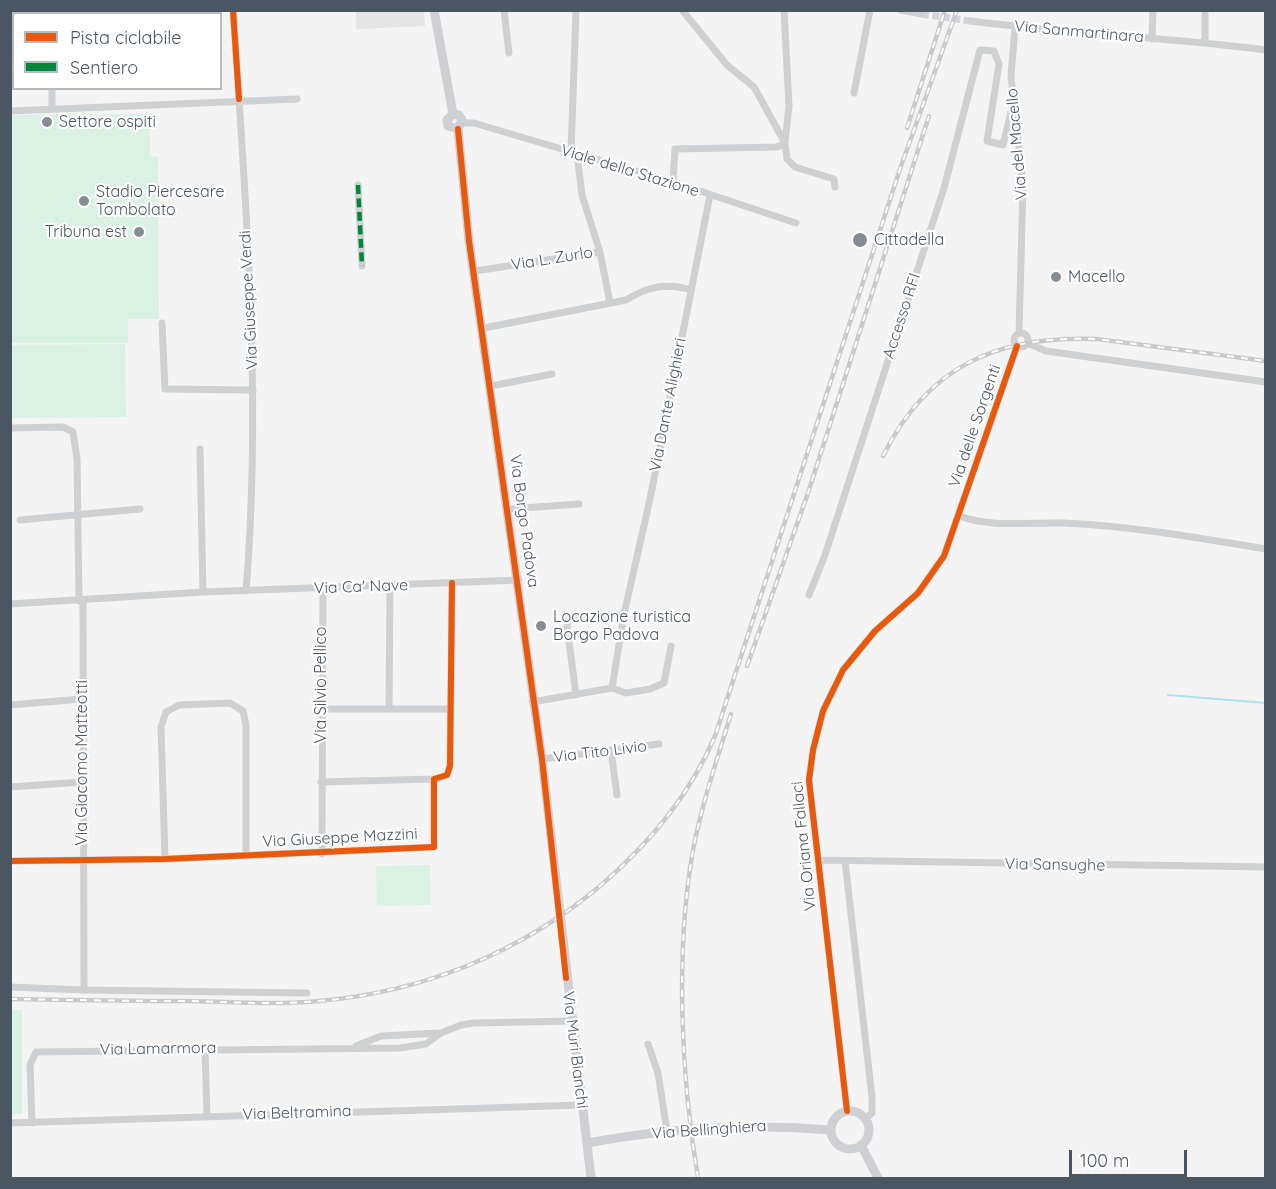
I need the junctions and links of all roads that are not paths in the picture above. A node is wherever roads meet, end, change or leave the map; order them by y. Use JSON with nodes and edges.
{"nodes":[{"id":1,"x":233,"y":10,"type":"edge"},
{"id":2,"x":504,"y":10,"type":"edge"},
{"id":3,"x":576,"y":10,"type":"edge"},
{"id":4,"x":682,"y":10,"type":"edge"},
{"id":5,"x":784,"y":10,"type":"edge"},
{"id":6,"x":870,"y":10,"type":"edge"},
{"id":7,"x":900,"y":10,"type":"edge"},
{"id":8,"x":1153,"y":10,"type":"edge"},
{"id":9,"x":1205,"y":10,"type":"edge"},
{"id":10,"x":435,"y":12,"type":"edge"},
{"id":11,"x":922,"y":14,"type":"dead end"},
{"id":12,"x":971,"y":21,"type":"tunnel mouth"},
{"id":13,"x":1015,"y":27,"type":"junction"},
{"id":14,"x":1152,"y":39,"type":"junction"},
{"id":15,"x":1205,"y":42,"type":"junction"},
{"id":16,"x":1266,"y":50,"type":"edge"},
{"id":17,"x":509,"y":53,"type":"dead end"},
{"id":18,"x":52,"y":90,"type":"edge"},
{"id":19,"x":854,"y":93,"type":"dead end"},
{"id":20,"x":238,"y":99,"type":"junction"},
{"id":21,"x":297,"y":99,"type":"dead end"},
{"id":22,"x":1014,"y":100,"type":"junction"},
{"id":23,"x":52,"y":109,"type":"junction"},
{"id":24,"x":10,"y":111,"type":"edge"},
{"id":25,"x":453,"y":114,"type":"junction"},
{"id":26,"x":460,"y":126,"type":"junction"},
{"id":27,"x":785,"y":143,"type":"junction"},
{"id":28,"x":575,"y":156,"type":"junction"},
{"id":29,"x":673,"y":182,"type":"junction"},
{"id":30,"x":358,"y":185,"type":"dead end"},
{"id":31,"x":835,"y":187,"type":"dead end"},
{"id":32,"x":710,"y":195,"type":"junction"},
{"id":33,"x":796,"y":223,"type":"dead end"},
{"id":34,"x":600,"y":252,"type":"junction"},
{"id":35,"x":362,"y":266,"type":"dead end"},
{"id":36,"x":475,"y":271,"type":"junction"},
{"id":37,"x":691,"y":290,"type":"junction"},
{"id":38,"x":610,"y":303,"type":"junction"},
{"id":39,"x":162,"y":323,"type":"dead end"},
{"id":40,"x":484,"y":328,"type":"junction"},
{"id":41,"x":1019,"y":333,"type":"junction"},
{"id":42,"x":1027,"y":343,"type":"junction"},
{"id":43,"x":1017,"y":346,"type":"junction"},
{"id":44,"x":552,"y":374,"type":"dead end"},
{"id":45,"x":1266,"y":382,"type":"edge"},
{"id":46,"x":491,"y":386,"type":"junction"},
{"id":47,"x":253,"y":390,"type":"junction"},
{"id":48,"x":10,"y":428,"type":"edge"},
{"id":49,"x":200,"y":449,"type":"dead end"},
{"id":50,"x":579,"y":504,"type":"dead end"},
{"id":51,"x":140,"y":509,"type":"dead end"},
{"id":52,"x":509,"y":509,"type":"junction"},
{"id":53,"x":78,"y":514,"type":"junction"},
{"id":54,"x":959,"y":516,"type":"junction"},
{"id":55,"x":20,"y":520,"type":"dead end"},
{"id":56,"x":1266,"y":549,"type":"edge"},
{"id":57,"x":519,"y":580,"type":"junction"},
{"id":58,"x":452,"y":583,"type":"junction"},
{"id":59,"x":390,"y":585,"type":"junction"},
{"id":60,"x":322,"y":588,"type":"junction"},
{"id":61,"x":246,"y":591,"type":"junction"},
{"id":62,"x":203,"y":592,"type":"junction"},
{"id":63,"x":809,"y":595,"type":"dead end"},
{"id":64,"x":81,"y":601,"type":"junction"},
{"id":65,"x":10,"y":604,"type":"edge"},
{"id":66,"x":624,"y":614,"type":"junction"},
{"id":67,"x":671,"y":646,"type":"dead end"},
{"id":68,"x":612,"y":688,"type":"junction"},
{"id":69,"x":576,"y":695,"type":"junction"},
{"id":70,"x":82,"y":699,"type":"junction"},
{"id":71,"x":532,"y":702,"type":"junction"},
{"id":72,"x":10,"y":705,"type":"edge"},
{"id":73,"x":388,"y":708,"type":"junction"},
{"id":74,"x":321,"y":709,"type":"junction"},
{"id":75,"x":450,"y":709,"type":"junction"},
{"id":76,"x":659,"y":744,"type":"dead end"},
{"id":77,"x":611,"y":750,"type":"junction"},
{"id":78,"x":542,"y":759,"type":"junction"},
{"id":79,"x":434,"y":779,"type":"junction"},
{"id":80,"x":82,"y":782,"type":"junction"},
{"id":81,"x":321,"y":782,"type":"junction"},
{"id":82,"x":10,"y":787,"type":"edge"},
{"id":83,"x":616,"y":795,"type":"dead end"},
{"id":84,"x":322,"y":854,"type":"junction"},
{"id":85,"x":246,"y":856,"type":"junction"},
{"id":86,"x":82,"y":859,"type":"junction"},
{"id":87,"x":165,"y":859,"type":"junction"},
{"id":88,"x":818,"y":860,"type":"junction"},
{"id":89,"x":10,"y":861,"type":"edge"},
{"id":90,"x":845,"y":861,"type":"junction"},
{"id":91,"x":1266,"y":867,"type":"edge"},
{"id":92,"x":561,"y":922,"type":"joint"},
{"id":93,"x":10,"y":987,"type":"edge"},
{"id":94,"x":84,"y":990,"type":"junction"},
{"id":95,"x":308,"y":993,"type":"dead end"},
{"id":96,"x":572,"y":1021,"type":"junction"},
{"id":97,"x":441,"y":1033,"type":"junction"},
{"id":98,"x":648,"y":1044,"type":"dead end"},
{"id":99,"x":354,"y":1046,"type":"junction"},
{"id":100,"x":205,"y":1049,"type":"junction"},
{"id":101,"x":583,"y":1105,"type":"junction"},
{"id":102,"x":847,"y":1111,"type":"junction"},
{"id":103,"x":207,"y":1117,"type":"junction"},
{"id":104,"x":865,"y":1119,"type":"junction"},
{"id":105,"x":10,"y":1123,"type":"edge"},
{"id":106,"x":32,"y":1123,"type":"junction"},
{"id":107,"x":831,"y":1130,"type":"junction"},
{"id":108,"x":667,"y":1131,"type":"junction"},
{"id":109,"x":587,"y":1143,"type":"junction"},
{"id":110,"x":861,"y":1145,"type":"junction"},
{"id":111,"x":591,"y":1179,"type":"edge"},
{"id":112,"x":879,"y":1179,"type":"edge"}],
"edges":[{"from":1,"to":20,"type":"street","name":"Via Giuseppe Verdi"},
{"from":2,"to":17,"type":"street"},
{"from":3,"to":28,"type":"street","name":"Via L. Zurlo"},
{"from":4,"to":27,"type":"street"},
{"from":5,"to":27,"type":"street"},
{"from":6,"to":19,"type":"street"},
{"from":7,"to":11,"type":"street"},
{"from":8,"to":14,"type":"street","name":"Via Sanmartinara"},
{"from":9,"to":15,"type":"street"},
{"from":10,"to":25,"type":"street","name":"Via Borgo Padova"},
{"from":12,"to":13,"type":"street","name":"Via Sanmartinara"},
{"from":13,"to":14,"type":"street","name":"Via Sanmartinara"},
{"from":13,"to":22,"type":"street","name":"Via del Macello"},
{"from":14,"to":15,"type":"street","name":"Via Sanmartinara"},
{"from":15,"to":16,"type":"street","name":"Via Sanmartinara"},
{"from":18,"to":23,"type":"street"},
{"from":20,"to":21,"type":"street"},
{"from":20,"to":23,"type":"street"},
{"from":20,"to":47,"type":"street","name":"Via Giuseppe Verdi"},
{"from":22,"to":41,"type":"street","name":"Via del Macello"},
{"from":22,"to":63,"type":"street","name":"Accesso RFI"},
{"from":23,"to":24,"type":"street"},
{"from":25,"to":26,"type":"street"},
{"from":25,"to":26,"type":"street","name":"Via Borgo Padova"},
{"from":26,"to":28,"type":"street","name":"Viale della Stazione"},
{"from":26,"to":36,"type":"street","name":"Via Borgo Padova"},
{"from":27,"to":29,"type":"street"},
{"from":27,"to":31,"type":"street"},
{"from":28,"to":29,"type":"street","name":"Viale della Stazione"},
{"from":28,"to":34,"type":"street","name":"Via L. Zurlo"},
{"from":29,"to":32,"type":"street","name":"Viale della Stazione"},
{"from":30,"to":35,"type":"street"},
{"from":32,"to":33,"type":"street","name":"Viale della Stazione"},
{"from":32,"to":37,"type":"street","name":"Via Dante Alighieri"},
{"from":34,"to":36,"type":"street","name":"Via L. Zurlo"},
{"from":34,"to":38,"type":"street"},
{"from":36,"to":40,"type":"street","name":"Via Borgo Padova"},
{"from":37,"to":38,"type":"street"},
{"from":37,"to":66,"type":"street","name":"Via Dante Alighieri"},
{"from":38,"to":40,"type":"street"},
{"from":39,"to":47,"type":"street"},
{"from":40,"to":46,"type":"street","name":"Via Borgo Padova"},
{"from":41,"to":42,"type":"street"},
{"from":41,"to":43,"type":"street","name":"Via del Macello"},
{"from":42,"to":43,"type":"street"},
{"from":42,"to":45,"type":"street"},
{"from":43,"to":54,"type":"street","name":"Via delle Sorgenti"},
{"from":44,"to":46,"type":"street"},
{"from":46,"to":52,"type":"street","name":"Via Borgo Padova"},
{"from":47,"to":61,"type":"street","name":"Via Giuseppe Verdi"},
{"from":48,"to":53,"type":"street","name":"Via Giacomo Matteotti"},
{"from":49,"to":62,"type":"street"},
{"from":50,"to":52,"type":"street"},
{"from":51,"to":53,"type":"street"},
{"from":52,"to":57,"type":"street","name":"Via Borgo Padova"},
{"from":53,"to":55,"type":"street"},
{"from":53,"to":64,"type":"street","name":"Via Giacomo Matteotti"},
{"from":54,"to":56,"type":"street"},
{"from":54,"to":88,"type":"street","name":"Via Oriana Fallaci"},
{"from":57,"to":58,"type":"street","name":"Via Ca' Nave"},
{"from":57,"to":71,"type":"street","name":"Via Borgo Padova"},
{"from":58,"to":59,"type":"street","name":"Via Ca' Nave"},
{"from":58,"to":75,"type":"street"},
{"from":59,"to":60,"type":"street","name":"Via Ca' Nave"},
{"from":59,"to":73,"type":"street"},
{"from":60,"to":61,"type":"street","name":"Via Ca' Nave"},
{"from":60,"to":74,"type":"street","name":"Via Silvio Pellico"},
{"from":61,"to":62,"type":"street","name":"Via Ca' Nave"},
{"from":62,"to":64,"type":"street","name":"Via Ca' Nave"},
{"from":64,"to":65,"type":"street","name":"Via Ca' Nave"},
{"from":64,"to":70,"type":"street","name":"Via Giacomo Matteotti"},
{"from":66,"to":68,"type":"street","name":"Via Dante Alighieri"},
{"from":66,"to":69,"type":"street"},
{"from":67,"to":68,"type":"street"},
{"from":68,"to":69,"type":"street"},
{"from":69,"to":71,"type":"street"},
{"from":70,"to":72,"type":"street"},
{"from":70,"to":80,"type":"street","name":"Via Giacomo Matteotti"},
{"from":71,"to":78,"type":"street","name":"Via Borgo Padova"},
{"from":73,"to":74,"type":"street"},
{"from":73,"to":75,"type":"street"},
{"from":74,"to":81,"type":"street","name":"Via Silvio Pellico"},
{"from":75,"to":79,"type":"street"},
{"from":76,"to":77,"type":"street","name":"Via Tito Livio"},
{"from":77,"to":78,"type":"street","name":"Via Tito Livio"},
{"from":77,"to":83,"type":"street"},
{"from":78,"to":92,"type":"street","name":"Via Borgo Padova"},
{"from":79,"to":81,"type":"street"},
{"from":79,"to":84,"type":"street","name":"Via Giuseppe Mazzini"},
{"from":80,"to":82,"type":"street"},
{"from":80,"to":86,"type":"street","name":"Via Giacomo Matteotti"},
{"from":81,"to":84,"type":"street","name":"Via Silvio Pellico"},
{"from":84,"to":85,"type":"street","name":"Via Giuseppe Mazzini"},
{"from":85,"to":87,"type":"street","name":"Via Giuseppe Mazzini"},
{"from":85,"to":87,"type":"street"},
{"from":86,"to":87,"type":"street","name":"Via Giuseppe Mazzini"},
{"from":86,"to":89,"type":"street","name":"Via Giuseppe Mazzini"},
{"from":86,"to":94,"type":"street","name":"Via Giacomo Matteotti"},
{"from":88,"to":90,"type":"street","name":"Via Sansughe"},
{"from":88,"to":102,"type":"street","name":"Via Oriana Fallaci"},
{"from":90,"to":91,"type":"street","name":"Via Sansughe"},
{"from":90,"to":104,"type":"street"},
{"from":92,"to":96,"type":"street","name":"Via Muri Bianchi"},
{"from":93,"to":94,"type":"street"},
{"from":94,"to":95,"type":"street"},
{"from":96,"to":97,"type":"street","name":"Via Lamarmora"},
{"from":96,"to":101,"type":"street","name":"Via Muri Bianchi"},
{"from":97,"to":99,"type":"street","name":"Via Lamarmora"},
{"from":97,"to":99,"type":"street","name":"Via Lamarmora"},
{"from":98,"to":108,"type":"street"},
{"from":99,"to":100,"type":"street","name":"Via Lamarmora"},
{"from":100,"to":103,"type":"street"},
{"from":100,"to":106,"type":"street","name":"Via Lamarmora"},
{"from":101,"to":103,"type":"street","name":"Via Beltramina"},
{"from":101,"to":109,"type":"street","name":"Via Muri Bianchi"},
{"from":102,"to":104,"type":"street"},
{"from":102,"to":107,"type":"street"},
{"from":103,"to":106,"type":"street","name":"Via Beltramina"},
{"from":104,"to":110,"type":"street"},
{"from":105,"to":106,"type":"street","name":"Via Beltramina"},
{"from":107,"to":108,"type":"street","name":"Via Bellinghiera"},
{"from":107,"to":110,"type":"street"},
{"from":108,"to":109,"type":"street","name":"Via Bellinghiera"},
{"from":109,"to":111,"type":"street","name":"Via Muri Bianchi"},
{"from":110,"to":112,"type":"street"}]}
